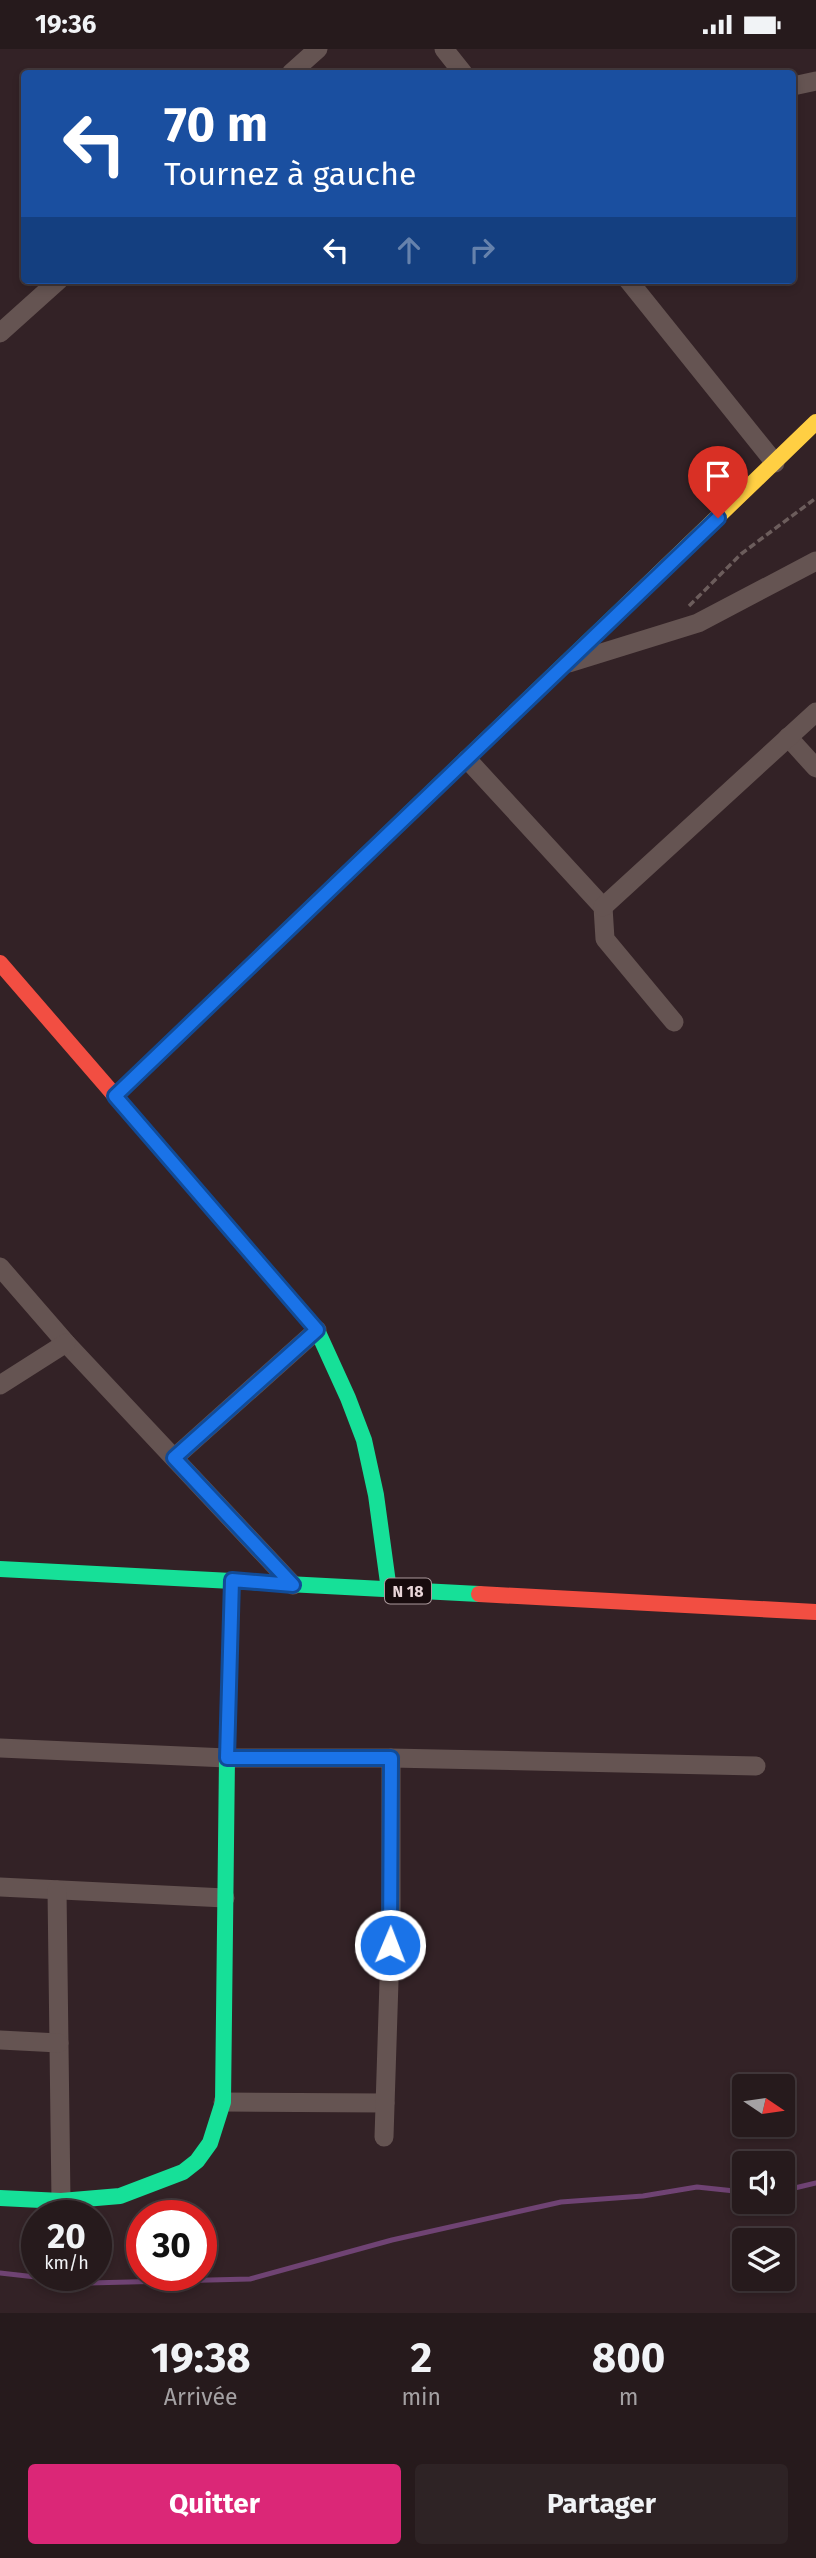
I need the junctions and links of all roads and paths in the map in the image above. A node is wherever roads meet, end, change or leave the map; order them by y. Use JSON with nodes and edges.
{"nodes":[{"id":1,"x":318,"y":49,"type":"edge"},
{"id":2,"x":444,"y":49,"type":"edge"},
{"id":3,"x":294,"y":70,"type":"edge"},
{"id":4,"x":461,"y":70,"type":"edge"},
{"id":5,"x":816,"y":81,"type":"edge"},
{"id":6,"x":796,"y":85,"type":"edge"},
{"id":7,"x":55,"y":284,"type":"edge"},
{"id":8,"x":631,"y":284,"type":"edge"},
{"id":9,"x":0,"y":333,"type":"edge"},
{"id":10,"x":816,"y":422,"type":"edge"},
{"id":11,"x":775,"y":463,"type":"junction"},
{"id":12,"x":816,"y":498,"type":"edge"},
{"id":13,"x":816,"y":561,"type":"edge"},
{"id":14,"x":687,"y":608,"type":"dead end"},
{"id":15,"x":566,"y":664,"type":"junction"},
{"id":16,"x":816,"y":712,"type":"edge"},
{"id":17,"x":789,"y":737,"type":"junction"},
{"id":18,"x":467,"y":759,"type":"junction"},
{"id":19,"x":816,"y":768,"type":"edge"},
{"id":20,"x":603,"y":907,"type":"junction"},
{"id":21,"x":0,"y":963,"type":"edge"},
{"id":22,"x":674,"y":1022,"type":"dead end"},
{"id":23,"x":115,"y":1096,"type":"junction"},
{"id":24,"x":0,"y":1267,"type":"edge"},
{"id":25,"x":317,"y":1330,"type":"junction"},
{"id":26,"x":66,"y":1343,"type":"junction"},
{"id":27,"x":0,"y":1385,"type":"edge"},
{"id":28,"x":174,"y":1458,"type":"junction"},
{"id":29,"x":0,"y":1569,"type":"edge"},
{"id":30,"x":232,"y":1580,"type":"junction"},
{"id":31,"x":293,"y":1585,"type":"junction"},
{"id":32,"x":389,"y":1590,"type":"junction"},
{"id":33,"x":816,"y":1612,"type":"edge"},
{"id":34,"x":0,"y":1748,"type":"edge"},
{"id":35,"x":227,"y":1758,"type":"junction"},
{"id":36,"x":391,"y":1758,"type":"junction"},
{"id":37,"x":756,"y":1766,"type":"dead end"},
{"id":38,"x":0,"y":1887,"type":"edge"},
{"id":39,"x":57,"y":1890,"type":"junction"},
{"id":40,"x":225,"y":1898,"type":"junction"},
{"id":41,"x":0,"y":2040,"type":"edge"},
{"id":42,"x":59,"y":2043,"type":"junction"},
{"id":43,"x":223,"y":2102,"type":"junction"},
{"id":44,"x":385,"y":2103,"type":"junction"},
{"id":45,"x":384,"y":2137,"type":"dead end"},
{"id":46,"x":0,"y":2199,"type":"edge"},
{"id":47,"x":30,"y":2200,"type":"edge"},
{"id":48,"x":61,"y":2200,"type":"edge"},
{"id":49,"x":73,"y":2200,"type":"edge"}],
"edges":[{"from":1,"to":3,"type":"street"},
{"from":2,"to":4,"type":"street"},
{"from":5,"to":6,"type":"street"},
{"from":7,"to":9,"type":"street"},
{"from":8,"to":11,"type":"street"},
{"from":10,"to":11,"type":"street"},
{"from":11,"to":15,"type":"street"},
{"from":12,"to":14,"type":"path"},
{"from":13,"to":15,"type":"street"},
{"from":15,"to":18,"type":"street"},
{"from":16,"to":17,"type":"street"},
{"from":17,"to":19,"type":"street"},
{"from":17,"to":20,"type":"street"},
{"from":18,"to":20,"type":"street"},
{"from":18,"to":23,"type":"street"},
{"from":20,"to":22,"type":"street"},
{"from":21,"to":23,"type":"street"},
{"from":23,"to":25,"type":"street"},
{"from":24,"to":26,"type":"street"},
{"from":25,"to":28,"type":"street"},
{"from":25,"to":32,"type":"street"},
{"from":26,"to":27,"type":"street"},
{"from":26,"to":28,"type":"street"},
{"from":28,"to":31,"type":"street"},
{"from":29,"to":30,"type":"street","number":"N 18"},
{"from":30,"to":31,"type":"street","number":"N 18"},
{"from":30,"to":35,"type":"street"},
{"from":31,"to":32,"type":"street","number":"N 18"},
{"from":32,"to":33,"type":"street","number":"N 18"},
{"from":34,"to":35,"type":"street"},
{"from":35,"to":36,"type":"street"},
{"from":35,"to":40,"type":"street"},
{"from":36,"to":37,"type":"street"},
{"from":36,"to":44,"type":"street"},
{"from":38,"to":39,"type":"street"},
{"from":39,"to":40,"type":"street"},
{"from":39,"to":42,"type":"street"},
{"from":40,"to":43,"type":"street"},
{"from":41,"to":42,"type":"street"},
{"from":42,"to":48,"type":"street"},
{"from":43,"to":44,"type":"street"},
{"from":43,"to":49,"type":"street"},
{"from":44,"to":45,"type":"street"},
{"from":46,"to":47,"type":"street"}]}
